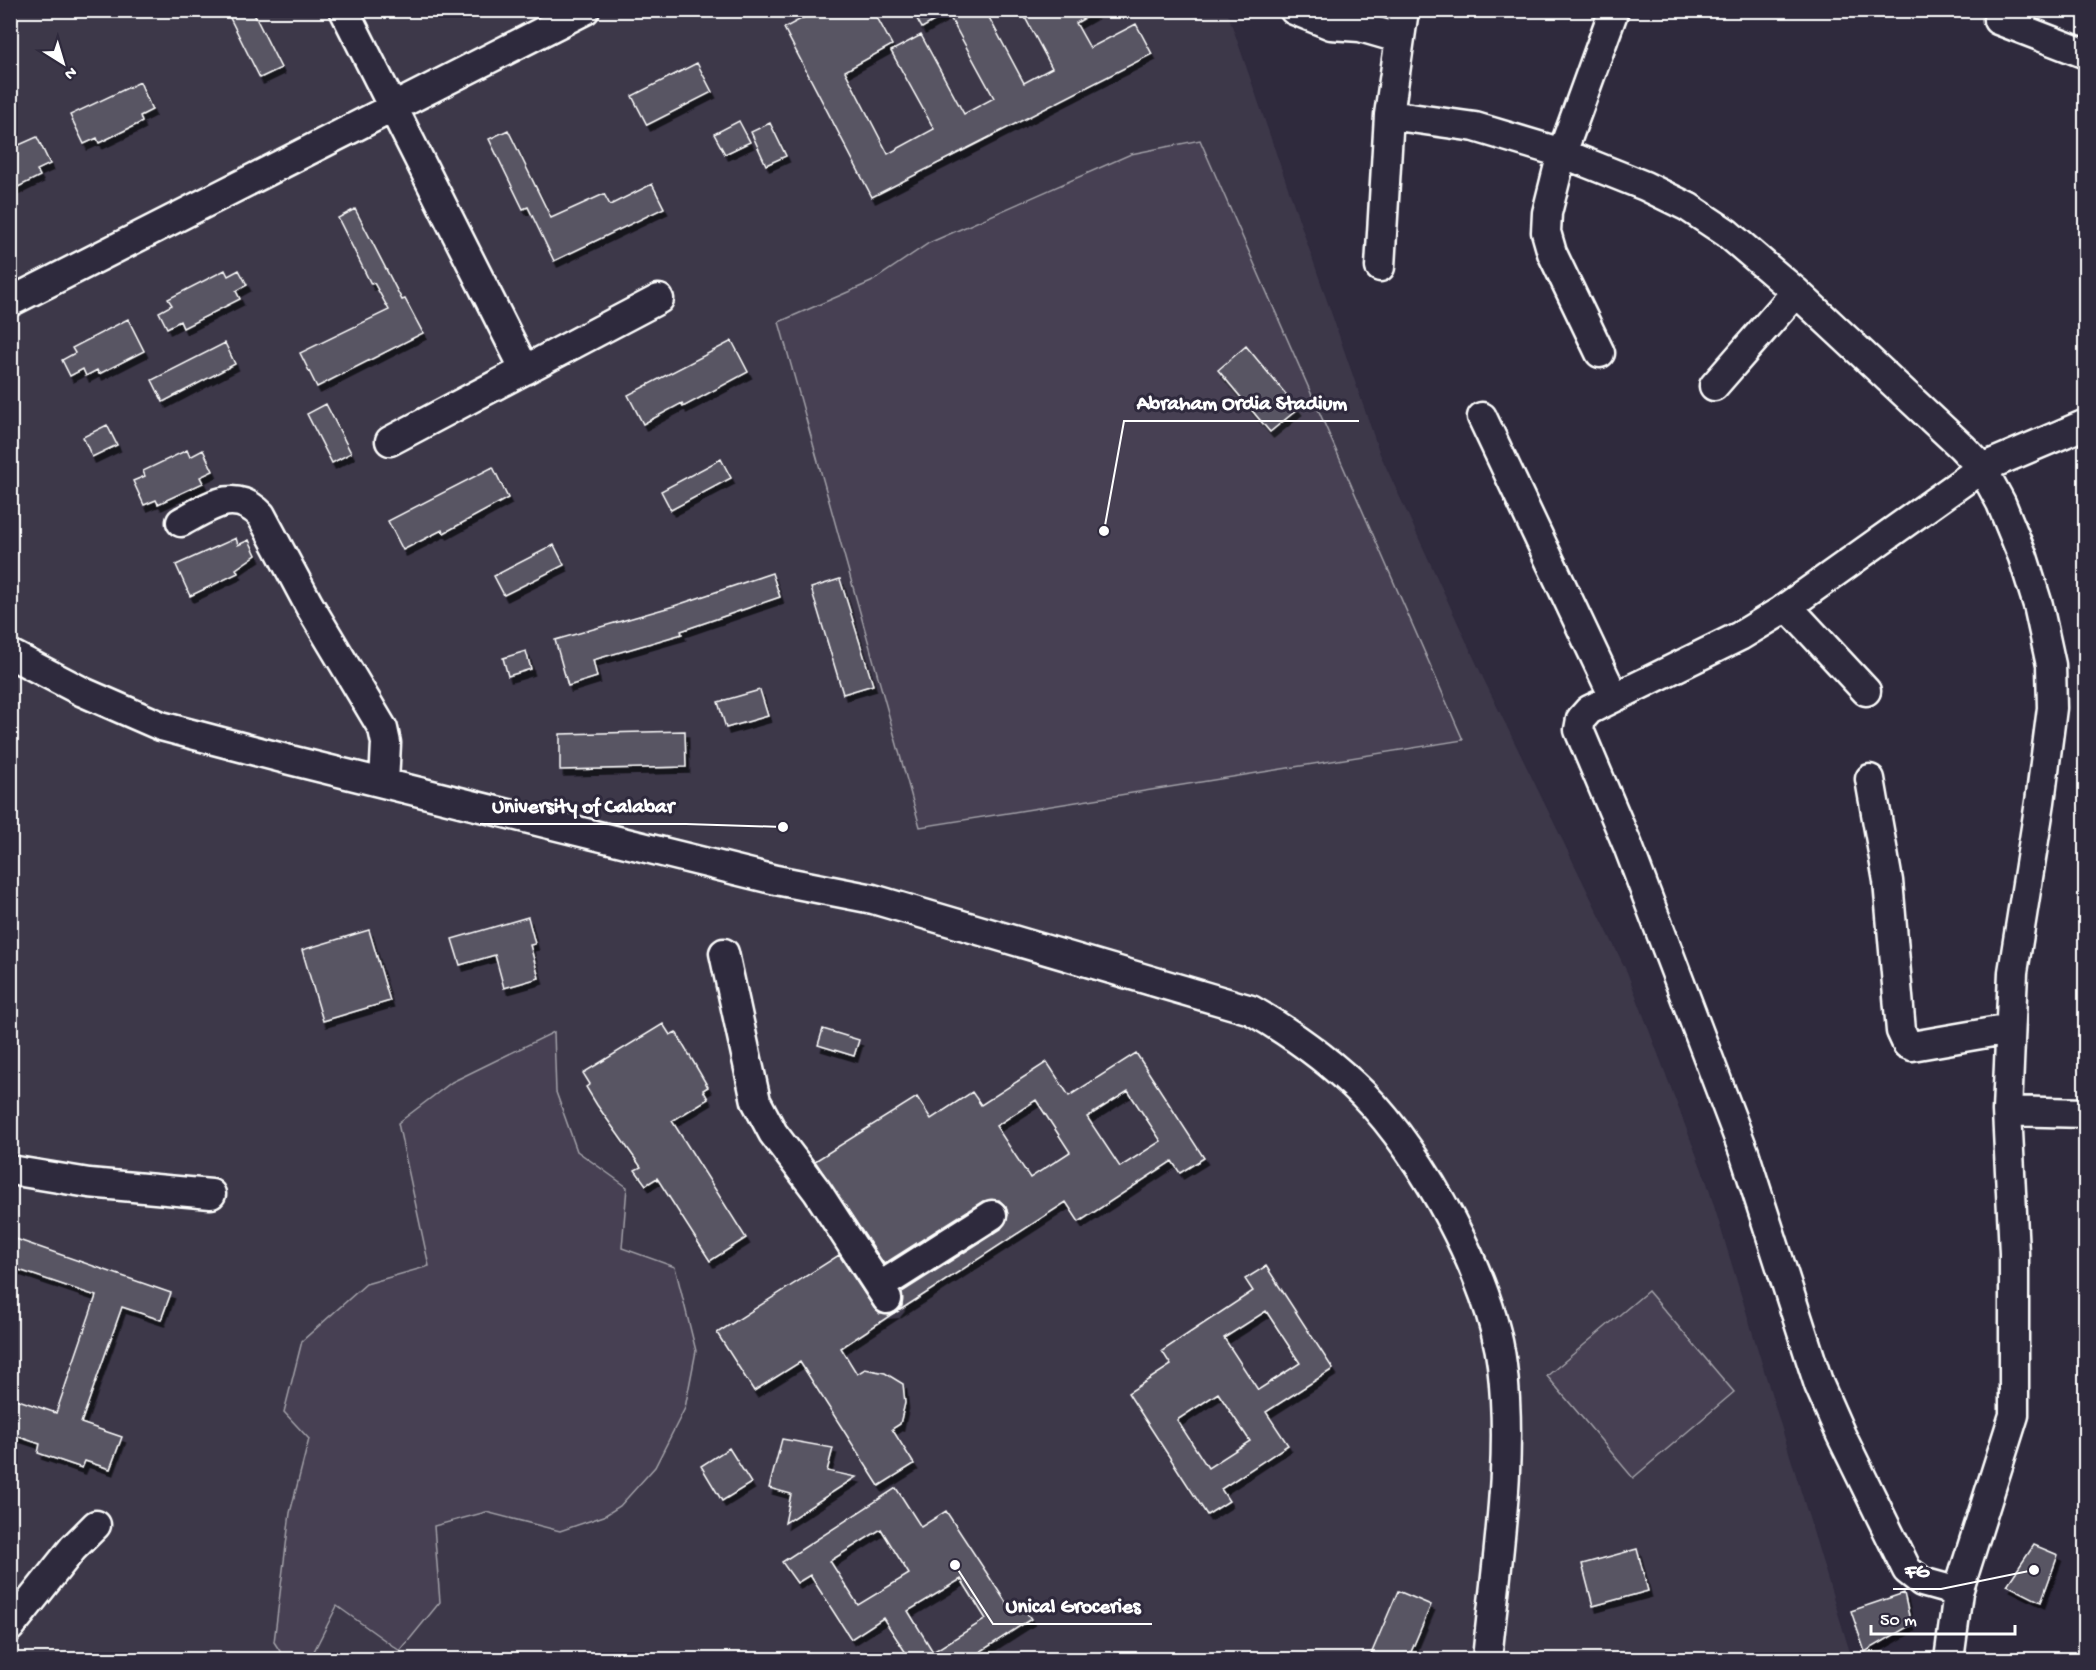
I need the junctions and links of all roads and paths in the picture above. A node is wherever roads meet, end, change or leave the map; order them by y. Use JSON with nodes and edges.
{"nodes":[{"id":1,"x":344,"y":10,"type":"edge"},
{"id":2,"x":585,"y":10,"type":"edge"},
{"id":3,"x":1294,"y":10,"type":"edge"},
{"id":4,"x":1404,"y":10,"type":"edge"},
{"id":5,"x":1614,"y":10,"type":"edge"},
{"id":6,"x":1998,"y":20,"type":"dead end"},
{"id":7,"x":1398,"y":38,"type":"junction"},
{"id":8,"x":2085,"y":54,"type":"edge"},
{"id":9,"x":393,"y":108,"type":"junction"},
{"id":10,"x":1389,"y":115,"type":"junction"},
{"id":11,"x":1562,"y":153,"type":"junction"},
{"id":12,"x":1380,"y":267,"type":"dead end"},
{"id":13,"x":1796,"y":292,"type":"junction"},
{"id":14,"x":658,"y":299,"type":"dead end"},
{"id":15,"x":10,"y":302,"type":"edge"},
{"id":16,"x":1600,"y":353,"type":"dead end"},
{"id":17,"x":525,"y":370,"type":"junction"},
{"id":18,"x":1714,"y":386,"type":"dead end"},
{"id":19,"x":1482,"y":417,"type":"dead end"},
{"id":20,"x":2085,"y":424,"type":"edge"},
{"id":21,"x":390,"y":441,"type":"dead end"},
{"id":22,"x":1982,"y":468,"type":"junction"},
{"id":23,"x":181,"y":522,"type":"dead end"},
{"id":24,"x":1788,"y":607,"type":"junction"},
{"id":25,"x":10,"y":654,"type":"edge"},
{"id":26,"x":1866,"y":691,"type":"dead end"},
{"id":27,"x":1614,"y":697,"type":"junction"},
{"id":28,"x":1870,"y":779,"type":"dead end"},
{"id":29,"x":384,"y":783,"type":"junction"},
{"id":30,"x":724,"y":953,"type":"dead end"},
{"id":31,"x":2010,"y":1029,"type":"junction"},
{"id":32,"x":2007,"y":1111,"type":"junction"},
{"id":33,"x":2085,"y":1113,"type":"edge"},
{"id":34,"x":10,"y":1170,"type":"edge"},
{"id":35,"x":211,"y":1194,"type":"dead end"},
{"id":36,"x":992,"y":1215,"type":"dead end"},
{"id":37,"x":96,"y":1525,"type":"dead end"},
{"id":38,"x":1958,"y":1592,"type":"junction"},
{"id":39,"x":10,"y":1627,"type":"edge"},
{"id":40,"x":1487,"y":1659,"type":"edge"},
{"id":41,"x":1949,"y":1659,"type":"edge"}],
"edges":[{"from":1,"to":9,"type":"street"},
{"from":2,"to":9,"type":"street"},
{"from":3,"to":7,"type":"street"},
{"from":4,"to":7,"type":"street"},
{"from":5,"to":11,"type":"street"},
{"from":6,"to":8,"type":"street"},
{"from":7,"to":10,"type":"street"},
{"from":9,"to":15,"type":"street"},
{"from":9,"to":17,"type":"street"},
{"from":10,"to":11,"type":"street"},
{"from":10,"to":12,"type":"street"},
{"from":11,"to":13,"type":"street"},
{"from":11,"to":16,"type":"street"},
{"from":13,"to":18,"type":"street"},
{"from":13,"to":22,"type":"street"},
{"from":14,"to":17,"type":"street"},
{"from":17,"to":21,"type":"street"},
{"from":19,"to":27,"type":"street"},
{"from":20,"to":22,"type":"street"},
{"from":22,"to":24,"type":"street"},
{"from":22,"to":31,"type":"street"},
{"from":23,"to":29,"type":"street"},
{"from":24,"to":26,"type":"street"},
{"from":24,"to":27,"type":"street"},
{"from":25,"to":29,"type":"street"},
{"from":27,"to":38,"type":"street"},
{"from":28,"to":31,"type":"street"},
{"from":29,"to":40,"type":"street"},
{"from":30,"to":36,"type":"street"},
{"from":31,"to":32,"type":"street"},
{"from":32,"to":33,"type":"street"},
{"from":32,"to":38,"type":"street"},
{"from":34,"to":35,"type":"street"},
{"from":37,"to":39,"type":"street"},
{"from":38,"to":41,"type":"street"}]}
